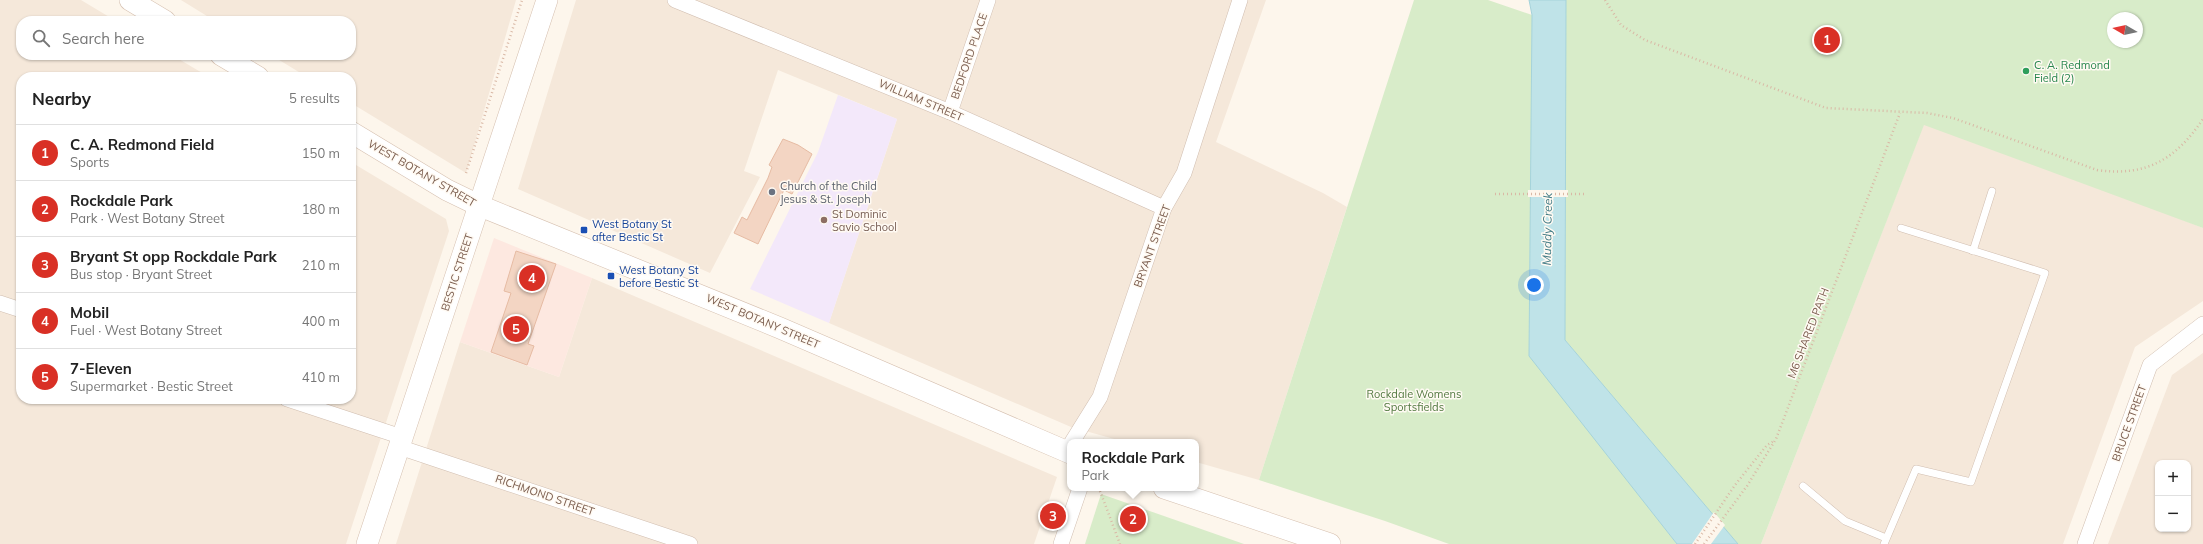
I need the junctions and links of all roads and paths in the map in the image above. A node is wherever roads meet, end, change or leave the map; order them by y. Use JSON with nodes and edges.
{"nodes":[{"id":1,"x":130,"y":0,"type":"edge"},
{"id":2,"x":522,"y":0,"type":"edge"},
{"id":3,"x":547,"y":0,"type":"edge"},
{"id":4,"x":675,"y":0,"type":"edge"},
{"id":5,"x":988,"y":0,"type":"edge"},
{"id":6,"x":1240,"y":0,"type":"edge"},
{"id":7,"x":1605,"y":0,"type":"edge"},
{"id":8,"x":157,"y":16,"type":"edge"},
{"id":9,"x":229,"y":60,"type":"edge"},
{"id":10,"x":250,"y":72,"type":"edge"},
{"id":11,"x":950,"y":112,"type":"junction"},
{"id":12,"x":1900,"y":113,"type":"junction"},
{"id":13,"x":2203,"y":119,"type":"edge"},
{"id":14,"x":356,"y":135,"type":"edge"},
{"id":15,"x":466,"y":173,"type":"dead end"},
{"id":16,"x":1992,"y":191,"type":"dead end"},
{"id":17,"x":1495,"y":194,"type":"dead end"},
{"id":18,"x":1586,"y":194,"type":"dead end"},
{"id":19,"x":478,"y":205,"type":"junction"},
{"id":20,"x":1164,"y":208,"type":"junction"},
{"id":21,"x":1901,"y":228,"type":"dead end"},
{"id":22,"x":1972,"y":250,"type":"junction"},
{"id":23,"x":0,"y":303,"type":"edge"},
{"id":24,"x":16,"y":308,"type":"edge"},
{"id":25,"x":2202,"y":328,"type":"edge"},
{"id":26,"x":300,"y":404,"type":"edge"},
{"id":27,"x":1074,"y":439,"type":"edge"},
{"id":28,"x":1776,"y":439,"type":"junction"},
{"id":29,"x":401,"y":442,"type":"junction"},
{"id":30,"x":1067,"y":447,"type":"edge"},
{"id":31,"x":1804,"y":486,"type":"dead end"},
{"id":32,"x":1079,"y":491,"type":"edge"},
{"id":33,"x":1100,"y":491,"type":"dead end"},
{"id":34,"x":1173,"y":491,"type":"edge"},
{"id":35,"x":1885,"y":541,"type":"edge"},
{"id":36,"x":367,"y":544,"type":"edge"},
{"id":37,"x":690,"y":544,"type":"edge"},
{"id":38,"x":1061,"y":544,"type":"edge"},
{"id":39,"x":1120,"y":544,"type":"edge"},
{"id":40,"x":1330,"y":544,"type":"edge"},
{"id":41,"x":1695,"y":544,"type":"edge"},
{"id":42,"x":1704,"y":544,"type":"edge"},
{"id":43,"x":2085,"y":544,"type":"edge"}],
"edges":[{"from":1,"to":8,"type":"main road"},
{"from":2,"to":15,"type":"path"},
{"from":3,"to":19,"type":"main road","name":"BESTIC STREET"},
{"from":4,"to":11,"type":"street","name":"WILLIAM STREET"},
{"from":5,"to":11,"type":"street","name":"BEDFORD PLACE"},
{"from":6,"to":20,"type":"street","name":"BRYANT STREET"},
{"from":7,"to":12,"type":"path"},
{"from":9,"to":10,"type":"main road"},
{"from":11,"to":20,"type":"street","name":"WILLIAM STREET"},
{"from":12,"to":13,"type":"path"},
{"from":12,"to":28,"type":"path","name":"M6 SHARED PATH"},
{"from":14,"to":19,"type":"main road","name":"WEST BOTANY STREET"},
{"from":16,"to":22,"type":"lane"},
{"from":17,"to":18,"type":"path"},
{"from":19,"to":29,"type":"main road","name":"BESTIC STREET"},
{"from":19,"to":30,"type":"main road","name":"WEST BOTANY STREET"},
{"from":20,"to":27,"type":"street","name":"BRYANT STREET"},
{"from":21,"to":22,"type":"lane"},
{"from":22,"to":35,"type":"lane"},
{"from":23,"to":24,"type":"street"},
{"from":25,"to":43,"type":"street","name":"BRUCE STREET"},
{"from":26,"to":29,"type":"street","name":"RICHMOND STREET"},
{"from":28,"to":41,"type":"path"},
{"from":28,"to":42,"type":"path","name":"M6 SHARED PATH"},
{"from":29,"to":36,"type":"main road","name":"BESTIC STREET"},
{"from":29,"to":37,"type":"street","name":"RICHMOND STREET"},
{"from":31,"to":35,"type":"lane"},
{"from":32,"to":38,"type":"street"},
{"from":33,"to":39,"type":"path"},
{"from":34,"to":40,"type":"main road"}]}
